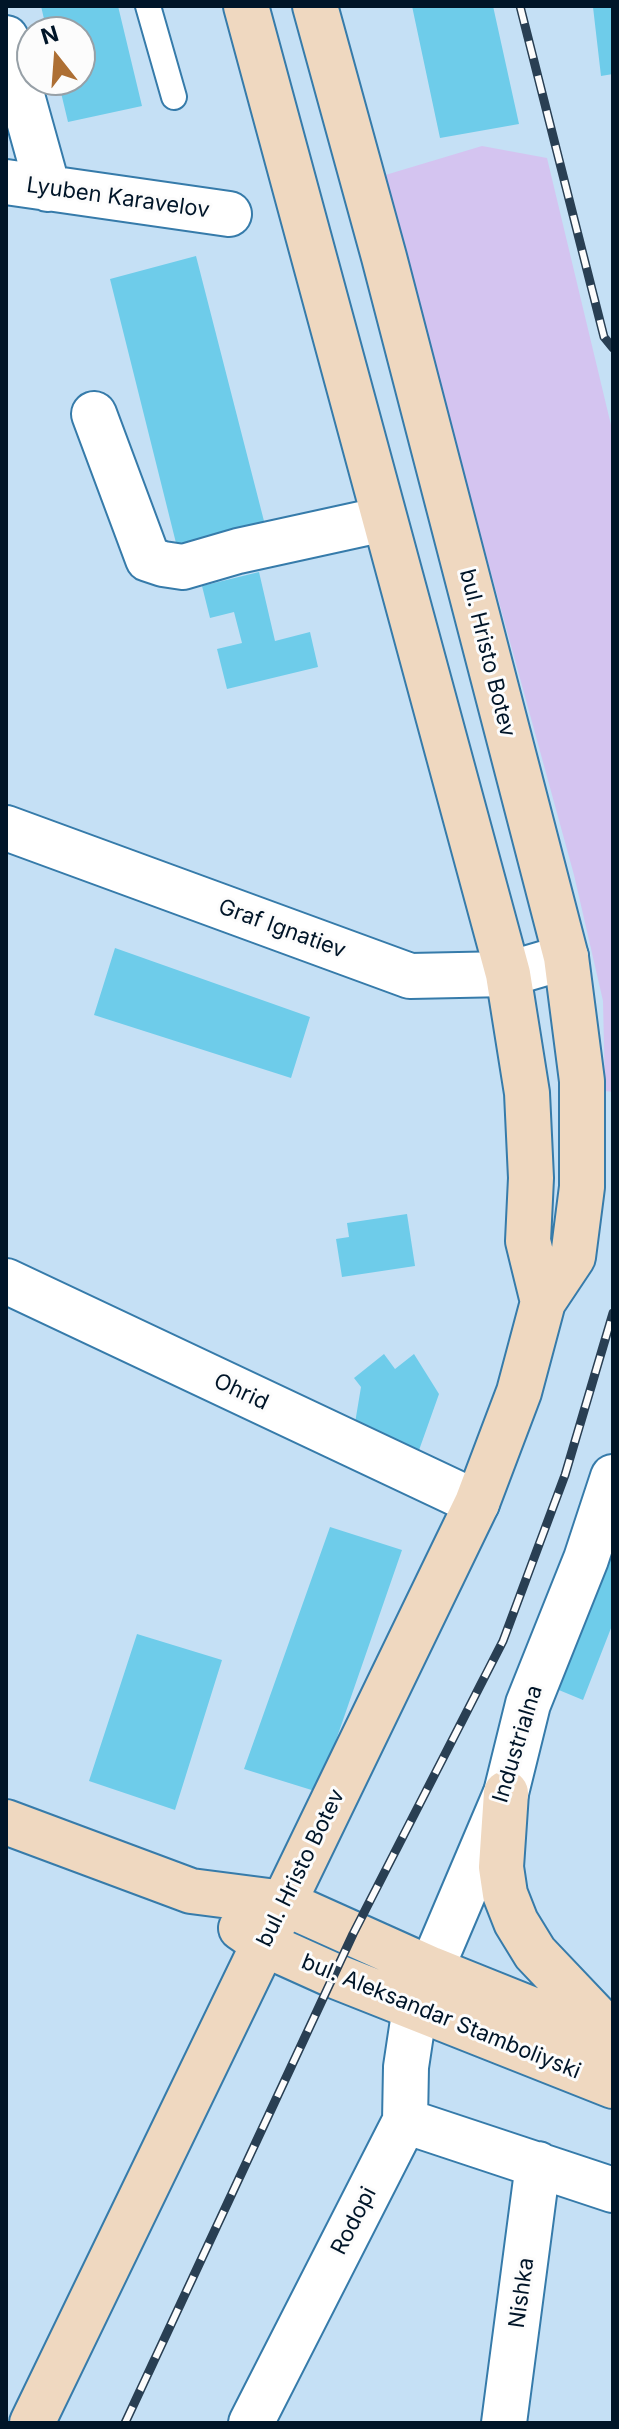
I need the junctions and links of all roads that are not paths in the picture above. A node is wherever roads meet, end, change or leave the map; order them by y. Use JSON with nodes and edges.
{"nodes":[{"id":1,"x":148,"y":6,"type":"edge"},
{"id":2,"x":246,"y":6,"type":"edge"},
{"id":3,"x":315,"y":6,"type":"edge"},
{"id":4,"x":6,"y":38,"type":"edge"},
{"id":5,"x":174,"y":97,"type":"dead end"},
{"id":6,"x":27,"y":186,"type":"edge"},
{"id":7,"x":229,"y":214,"type":"dead end"},
{"id":8,"x":94,"y":414,"type":"dead end"},
{"id":9,"x":384,"y":519,"type":"junction"},
{"id":10,"x":6,"y":828,"type":"edge"},
{"id":11,"x":566,"y":957,"type":"junction"},
{"id":12,"x":508,"y":974,"type":"junction"},
{"id":13,"x":6,"y":1281,"type":"edge"},
{"id":14,"x":543,"y":1302,"type":"junction"},
{"id":15,"x":613,"y":1477,"type":"edge"},
{"id":16,"x":477,"y":1503,"type":"junction"},
{"id":17,"x":506,"y":1793,"type":"junction"},
{"id":18,"x":6,"y":1822,"type":"edge"},
{"id":19,"x":191,"y":1891,"type":"junction"},
{"id":20,"x":284,"y":1903,"type":"junction"},
{"id":21,"x":264,"y":1944,"type":"junction"},
{"id":22,"x":423,"y":1988,"type":"junction"},
{"id":23,"x":613,"y":2035,"type":"edge"},
{"id":24,"x":613,"y":2042,"type":"edge"},
{"id":25,"x":613,"y":2086,"type":"edge"},
{"id":26,"x":405,"y":2121,"type":"junction"},
{"id":27,"x":538,"y":2164,"type":"junction"},
{"id":28,"x":613,"y":2190,"type":"edge"},
{"id":29,"x":32,"y":2423,"type":"edge"},
{"id":30,"x":251,"y":2423,"type":"edge"},
{"id":31,"x":504,"y":2423,"type":"edge"}],
"edges":[{"from":1,"to":5,"type":"lane"},
{"from":2,"to":9,"type":"main road","name":"bul. Hristo Botev"},
{"from":3,"to":11,"type":"main road","name":"bul. Hristo Botev"},
{"from":4,"to":6,"type":"street"},
{"from":6,"to":7,"type":"street","name":"Lyuben Karavelov"},
{"from":8,"to":9,"type":"street"},
{"from":9,"to":12,"type":"main road","name":"bul. Hristo Botev"},
{"from":10,"to":12,"type":"street","name":"Graf Ignatiev"},
{"from":11,"to":12,"type":"street","name":"Graf Ignatiev"},
{"from":11,"to":14,"type":"main road","name":"bul. Hristo Botev"},
{"from":12,"to":14,"type":"main road","name":"bul. Hristo Botev"},
{"from":13,"to":16,"type":"street","name":"Ohrid"},
{"from":14,"to":16,"type":"main road","name":"bul. Hristo Botev"},
{"from":15,"to":17,"type":"street","name":"Industrialna"},
{"from":16,"to":20,"type":"main road","name":"bul. Hristo Botev"},
{"from":17,"to":22,"type":"street","name":"Industrialna"},
{"from":17,"to":23,"type":"main road"},
{"from":18,"to":19,"type":"main road","name":"bul. Aleksandar Stamboliyski"},
{"from":19,"to":20,"type":"main road","name":"bul. Aleksandar Stamboliyski"},
{"from":19,"to":21,"type":"main road","name":"bul. Aleksandar Stamboliyski"},
{"from":20,"to":21,"type":"main road","name":"bul. Hristo Botev"},
{"from":20,"to":22,"type":"main road","name":"bul. Aleksandar Stamboliyski"},
{"from":21,"to":22,"type":"main road","name":"bul. Aleksandar Stamboliyski"},
{"from":21,"to":29,"type":"main road","name":"bul. Hristo Botev"},
{"from":22,"to":24,"type":"main road","name":"bul. Aleksandar Stamboliyski"},
{"from":22,"to":25,"type":"main road","name":"bul. Aleksandar Stamboliyski"},
{"from":22,"to":26,"type":"street","name":"Rodopi"},
{"from":26,"to":27,"type":"street"},
{"from":26,"to":30,"type":"street","name":"Rodopi"},
{"from":27,"to":28,"type":"street"},
{"from":27,"to":31,"type":"street","name":"Nishka"}]}
